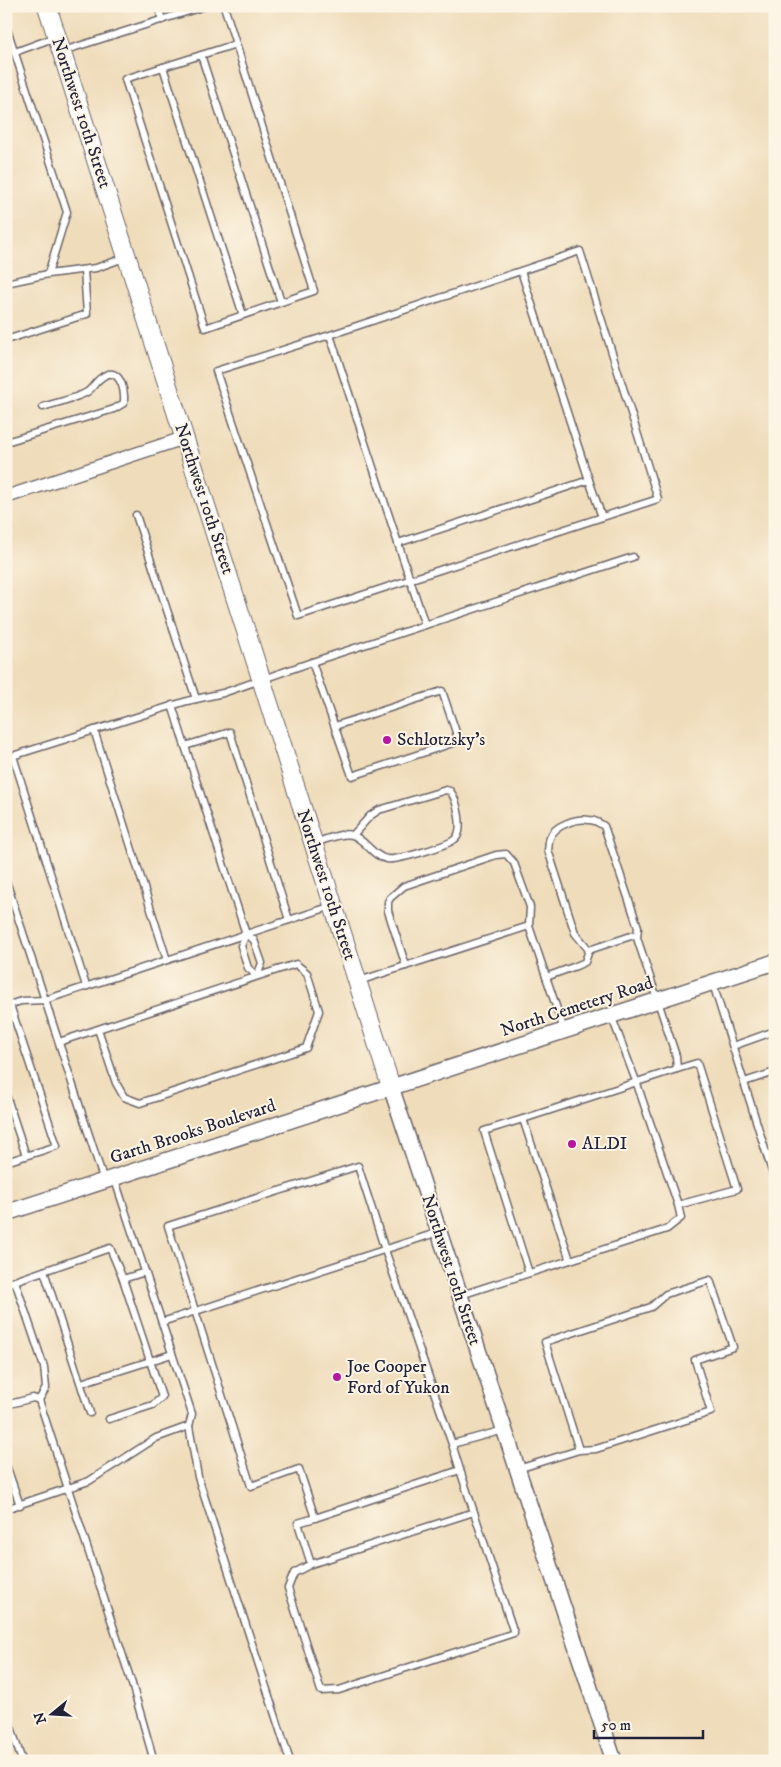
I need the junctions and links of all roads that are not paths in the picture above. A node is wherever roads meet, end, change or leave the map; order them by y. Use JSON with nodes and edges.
{"nodes":[{"id":1,"x":47,"y":6,"type":"edge"},
{"id":2,"x":158,"y":6,"type":"edge"},
{"id":3,"x":205,"y":6,"type":"edge"},
{"id":4,"x":224,"y":6,"type":"edge"},
{"id":5,"x":162,"y":20,"type":"junction"},
{"id":6,"x":6,"y":26,"type":"edge"},
{"id":7,"x":59,"y":44,"type":"junction"},
{"id":8,"x":236,"y":44,"type":"junction"},
{"id":9,"x":15,"y":52,"type":"junction"},
{"id":10,"x":201,"y":55,"type":"junction"},
{"id":11,"x":163,"y":68,"type":"junction"},
{"id":12,"x":127,"y":258,"type":"junction"},
{"id":13,"x":84,"y":270,"type":"junction"},
{"id":14,"x":521,"y":271,"type":"junction"},
{"id":15,"x":48,"y":274,"type":"junction"},
{"id":16,"x":6,"y":283,"type":"edge"},
{"id":17,"x":281,"y":302,"type":"junction"},
{"id":18,"x":243,"y":315,"type":"junction"},
{"id":19,"x":330,"y":335,"type":"junction"},
{"id":20,"x":6,"y":340,"type":"edge"},
{"id":21,"x":42,"y":407,"type":"dead end"},
{"id":22,"x":184,"y":438,"type":"junction"},
{"id":23,"x":6,"y":442,"type":"edge"},
{"id":24,"x":589,"y":480,"type":"junction"},
{"id":25,"x":6,"y":497,"type":"edge"},
{"id":26,"x":136,"y":515,"type":"dead end"},
{"id":27,"x":602,"y":517,"type":"junction"},
{"id":28,"x":398,"y":543,"type":"junction"},
{"id":29,"x":633,"y":556,"type":"dead end"},
{"id":30,"x":410,"y":580,"type":"junction"},
{"id":31,"x":425,"y":625,"type":"junction"},
{"id":32,"x":312,"y":662,"type":"junction"},
{"id":33,"x":261,"y":679,"type":"junction"},
{"id":34,"x":196,"y":699,"type":"junction"},
{"id":35,"x":172,"y":705,"type":"junction"},
{"id":36,"x":335,"y":726,"type":"junction"},
{"id":37,"x":94,"y":730,"type":"junction"},
{"id":38,"x":185,"y":746,"type":"junction"},
{"id":39,"x":10,"y":757,"type":"edge"},
{"id":40,"x":353,"y":835,"type":"junction"},
{"id":41,"x":313,"y":843,"type":"junction"},
{"id":42,"x":6,"y":881,"type":"edge"},
{"id":43,"x":333,"y":905,"type":"junction"},
{"id":44,"x":289,"y":920,"type":"junction"},
{"id":45,"x":529,"y":926,"type":"junction"},
{"id":46,"x":246,"y":934,"type":"junction"},
{"id":47,"x":637,"y":934,"type":"junction"},
{"id":48,"x":589,"y":950,"type":"junction"},
{"id":49,"x":167,"y":960,"type":"junction"},
{"id":50,"x":775,"y":962,"type":"edge"},
{"id":51,"x":406,"y":966,"type":"junction"},
{"id":52,"x":257,"y":976,"type":"junction"},
{"id":53,"x":546,"y":976,"type":"junction"},
{"id":54,"x":357,"y":982,"type":"junction"},
{"id":55,"x":712,"y":982,"type":"junction"},
{"id":56,"x":86,"y":986,"type":"junction"},
{"id":57,"x":44,"y":1000,"type":"junction"},
{"id":58,"x":658,"y":1000,"type":"junction"},
{"id":59,"x":8,"y":1006,"type":"edge"},
{"id":60,"x":611,"y":1015,"type":"junction"},
{"id":61,"x":98,"y":1029,"type":"junction"},
{"id":62,"x":564,"y":1030,"type":"junction"},
{"id":63,"x":775,"y":1032,"type":"edge"},
{"id":64,"x":59,"y":1042,"type":"junction"},
{"id":65,"x":733,"y":1046,"type":"junction"},
{"id":66,"x":677,"y":1069,"type":"junction"},
{"id":67,"x":775,"y":1072,"type":"edge"},
{"id":68,"x":636,"y":1081,"type":"junction"},
{"id":69,"x":744,"y":1082,"type":"junction"},
{"id":70,"x":391,"y":1087,"type":"junction"},
{"id":71,"x":6,"y":1095,"type":"edge"},
{"id":72,"x":523,"y":1119,"type":"junction"},
{"id":73,"x":26,"y":1156,"type":"junction"},
{"id":74,"x":6,"y":1162,"type":"edge"},
{"id":75,"x":772,"y":1162,"type":"edge"},
{"id":76,"x":109,"y":1179,"type":"junction"},
{"id":77,"x":775,"y":1180,"type":"edge"},
{"id":78,"x":678,"y":1204,"type":"junction"},
{"id":79,"x":6,"y":1213,"type":"edge"},
{"id":80,"x":438,"y":1232,"type":"junction"},
{"id":81,"x":385,"y":1250,"type":"junction"},
{"id":82,"x":570,"y":1260,"type":"junction"},
{"id":83,"x":44,"y":1271,"type":"junction"},
{"id":84,"x":145,"y":1272,"type":"junction"},
{"id":85,"x":529,"y":1273,"type":"junction"},
{"id":86,"x":124,"y":1278,"type":"junction"},
{"id":87,"x":15,"y":1280,"type":"junction"},
{"id":88,"x":6,"y":1284,"type":"edge"},
{"id":89,"x":460,"y":1295,"type":"junction"},
{"id":90,"x":196,"y":1311,"type":"junction"},
{"id":91,"x":162,"y":1322,"type":"junction"},
{"id":92,"x":172,"y":1354,"type":"junction"},
{"id":93,"x":150,"y":1361,"type":"junction"},
{"id":94,"x":81,"y":1383,"type":"junction"},
{"id":95,"x":39,"y":1400,"type":"junction"},
{"id":96,"x":6,"y":1405,"type":"edge"},
{"id":97,"x":90,"y":1413,"type":"dead end"},
{"id":98,"x":109,"y":1419,"type":"dead end"},
{"id":99,"x":190,"y":1426,"type":"junction"},
{"id":100,"x":504,"y":1430,"type":"junction"},
{"id":101,"x":452,"y":1444,"type":"junction"},
{"id":102,"x":579,"y":1450,"type":"junction"},
{"id":103,"x":6,"y":1465,"type":"edge"},
{"id":104,"x":517,"y":1469,"type":"junction"},
{"id":105,"x":460,"y":1470,"type":"junction"},
{"id":106,"x":68,"y":1488,"type":"junction"},
{"id":107,"x":20,"y":1505,"type":"junction"},
{"id":108,"x":6,"y":1509,"type":"edge"},
{"id":109,"x":474,"y":1512,"type":"junction"},
{"id":110,"x":315,"y":1518,"type":"junction"},
{"id":111,"x":311,"y":1564,"type":"junction"},
{"id":112,"x":6,"y":1712,"type":"edge"},
{"id":113,"x":22,"y":1761,"type":"edge"},
{"id":114,"x":154,"y":1761,"type":"edge"},
{"id":115,"x":290,"y":1761,"type":"edge"},
{"id":116,"x":614,"y":1761,"type":"edge"}],
"edges":[{"from":1,"to":7,"type":"main road","name":"Northwest 10th Street"},
{"from":2,"to":5,"type":"lane"},
{"from":3,"to":5,"type":"lane"},
{"from":4,"to":8,"type":"lane"},
{"from":5,"to":7,"type":"lane"},
{"from":6,"to":9,"type":"lane"},
{"from":7,"to":9,"type":"lane"},
{"from":7,"to":12,"type":"main road","name":"Northwest 10th Street"},
{"from":8,"to":10,"type":"lane"},
{"from":8,"to":17,"type":"lane"},
{"from":9,"to":15,"type":"lane"},
{"from":10,"to":11,"type":"lane"},
{"from":10,"to":17,"type":"lane"},
{"from":11,"to":18,"type":"lane"},
{"from":11,"to":18,"type":"lane"},
{"from":12,"to":13,"type":"lane"},
{"from":12,"to":22,"type":"main road","name":"Northwest 10th Street"},
{"from":13,"to":15,"type":"lane"},
{"from":13,"to":20,"type":"lane"},
{"from":14,"to":19,"type":"lane"},
{"from":14,"to":24,"type":"lane"},
{"from":14,"to":27,"type":"lane"},
{"from":15,"to":16,"type":"lane"},
{"from":17,"to":18,"type":"lane"},
{"from":19,"to":28,"type":"lane"},
{"from":19,"to":30,"type":"lane"},
{"from":21,"to":23,"type":"lane"},
{"from":22,"to":25,"type":"street"},
{"from":22,"to":33,"type":"main road","name":"Northwest 10th Street"},
{"from":24,"to":27,"type":"lane"},
{"from":24,"to":28,"type":"lane"},
{"from":26,"to":34,"type":"lane"},
{"from":27,"to":30,"type":"lane"},
{"from":28,"to":30,"type":"lane"},
{"from":29,"to":31,"type":"lane"},
{"from":30,"to":31,"type":"lane"},
{"from":31,"to":32,"type":"lane"},
{"from":32,"to":33,"type":"lane"},
{"from":32,"to":36,"type":"lane"},
{"from":33,"to":34,"type":"lane"},
{"from":33,"to":41,"type":"main road","name":"Northwest 10th Street"},
{"from":34,"to":35,"type":"lane"},
{"from":35,"to":37,"type":"lane"},
{"from":35,"to":38,"type":"lane"},
{"from":36,"to":36,"type":"lane"},
{"from":37,"to":39,"type":"lane"},
{"from":37,"to":49,"type":"lane"},
{"from":38,"to":44,"type":"lane"},
{"from":38,"to":46,"type":"lane"},
{"from":39,"to":56,"type":"lane"},
{"from":40,"to":40,"type":"lane"},
{"from":40,"to":41,"type":"lane"},
{"from":41,"to":43,"type":"main road","name":"Northwest 10th Street"},
{"from":42,"to":57,"type":"lane"},
{"from":43,"to":44,"type":"lane"},
{"from":43,"to":54,"type":"main road","name":"Northwest 10th Street"},
{"from":44,"to":46,"type":"lane"},
{"from":45,"to":51,"type":"lane"},
{"from":45,"to":51,"type":"lane"},
{"from":45,"to":53,"type":"lane"},
{"from":46,"to":49,"type":"lane"},
{"from":46,"to":52,"type":"lane"},
{"from":46,"to":52,"type":"lane"},
{"from":47,"to":48,"type":"lane"},
{"from":47,"to":48,"type":"lane"},
{"from":47,"to":58,"type":"lane"},
{"from":48,"to":53,"type":"lane"},
{"from":49,"to":56,"type":"lane"},
{"from":50,"to":55,"type":"street","name":"North Cemetery Road"},
{"from":51,"to":54,"type":"lane"},
{"from":52,"to":61,"type":"lane"},
{"from":52,"to":61,"type":"lane"},
{"from":53,"to":62,"type":"lane"},
{"from":54,"to":70,"type":"main road","name":"Northwest 10th Street"},
{"from":55,"to":58,"type":"street","name":"North Cemetery Road"},
{"from":55,"to":65,"type":"lane"},
{"from":56,"to":57,"type":"lane"},
{"from":57,"to":59,"type":"lane"},
{"from":57,"to":64,"type":"lane"},
{"from":58,"to":60,"type":"street","name":"North Cemetery Road"},
{"from":58,"to":66,"type":"lane"},
{"from":59,"to":73,"type":"lane"},
{"from":60,"to":62,"type":"street","name":"North Cemetery Road"},
{"from":60,"to":68,"type":"lane"},
{"from":61,"to":64,"type":"lane"},
{"from":62,"to":70,"type":"street","name":"North Cemetery Road"},
{"from":63,"to":65,"type":"lane"},
{"from":64,"to":76,"type":"lane"},
{"from":65,"to":69,"type":"lane"},
{"from":66,"to":68,"type":"lane"},
{"from":66,"to":78,"type":"lane"},
{"from":67,"to":69,"type":"lane"},
{"from":68,"to":72,"type":"lane"},
{"from":68,"to":78,"type":"lane"},
{"from":69,"to":75,"type":"lane"},
{"from":70,"to":76,"type":"street","name":"Garth Brooks Boulevard"},
{"from":70,"to":80,"type":"street","name":"Northwest 10th Street"},
{"from":71,"to":73,"type":"lane"},
{"from":72,"to":82,"type":"lane"},
{"from":72,"to":85,"type":"lane"},
{"from":73,"to":74,"type":"lane"},
{"from":75,"to":77,"type":"lane"},
{"from":76,"to":79,"type":"street","name":"Garth Brooks Boulevard"},
{"from":76,"to":84,"type":"lane"},
{"from":78,"to":82,"type":"lane"},
{"from":80,"to":81,"type":"lane"},
{"from":80,"to":89,"type":"street","name":"Northwest 10th Street"},
{"from":81,"to":90,"type":"lane"},
{"from":81,"to":90,"type":"lane"},
{"from":81,"to":101,"type":"lane"},
{"from":82,"to":85,"type":"lane"},
{"from":83,"to":86,"type":"lane"},
{"from":83,"to":87,"type":"lane"},
{"from":83,"to":94,"type":"lane"},
{"from":84,"to":86,"type":"lane"},
{"from":84,"to":91,"type":"lane"},
{"from":85,"to":89,"type":"lane"},
{"from":86,"to":93,"type":"lane"},
{"from":87,"to":88,"type":"lane"},
{"from":87,"to":95,"type":"lane"},
{"from":89,"to":100,"type":"street","name":"Northwest 10th Street"},
{"from":90,"to":91,"type":"lane"},
{"from":90,"to":110,"type":"lane"},
{"from":91,"to":92,"type":"lane"},
{"from":92,"to":93,"type":"lane"},
{"from":92,"to":99,"type":"lane"},
{"from":93,"to":94,"type":"lane"},
{"from":93,"to":98,"type":"lane"},
{"from":94,"to":97,"type":"lane"},
{"from":95,"to":96,"type":"lane"},
{"from":95,"to":106,"type":"lane"},
{"from":99,"to":106,"type":"lane"},
{"from":99,"to":115,"type":"lane"},
{"from":100,"to":101,"type":"lane"},
{"from":100,"to":104,"type":"street","name":"Northwest 10th Street"},
{"from":101,"to":105,"type":"lane"},
{"from":102,"to":102,"type":"lane"},
{"from":102,"to":104,"type":"lane"},
{"from":103,"to":107,"type":"lane"},
{"from":104,"to":116,"type":"street","name":"Northwest 10th Street"},
{"from":105,"to":109,"type":"lane"},
{"from":105,"to":110,"type":"lane"},
{"from":106,"to":107,"type":"lane"},
{"from":106,"to":114,"type":"lane"},
{"from":107,"to":108,"type":"lane"},
{"from":109,"to":111,"type":"lane"},
{"from":109,"to":111,"type":"lane"},
{"from":110,"to":111,"type":"lane"},
{"from":112,"to":113,"type":"lane"}]}
